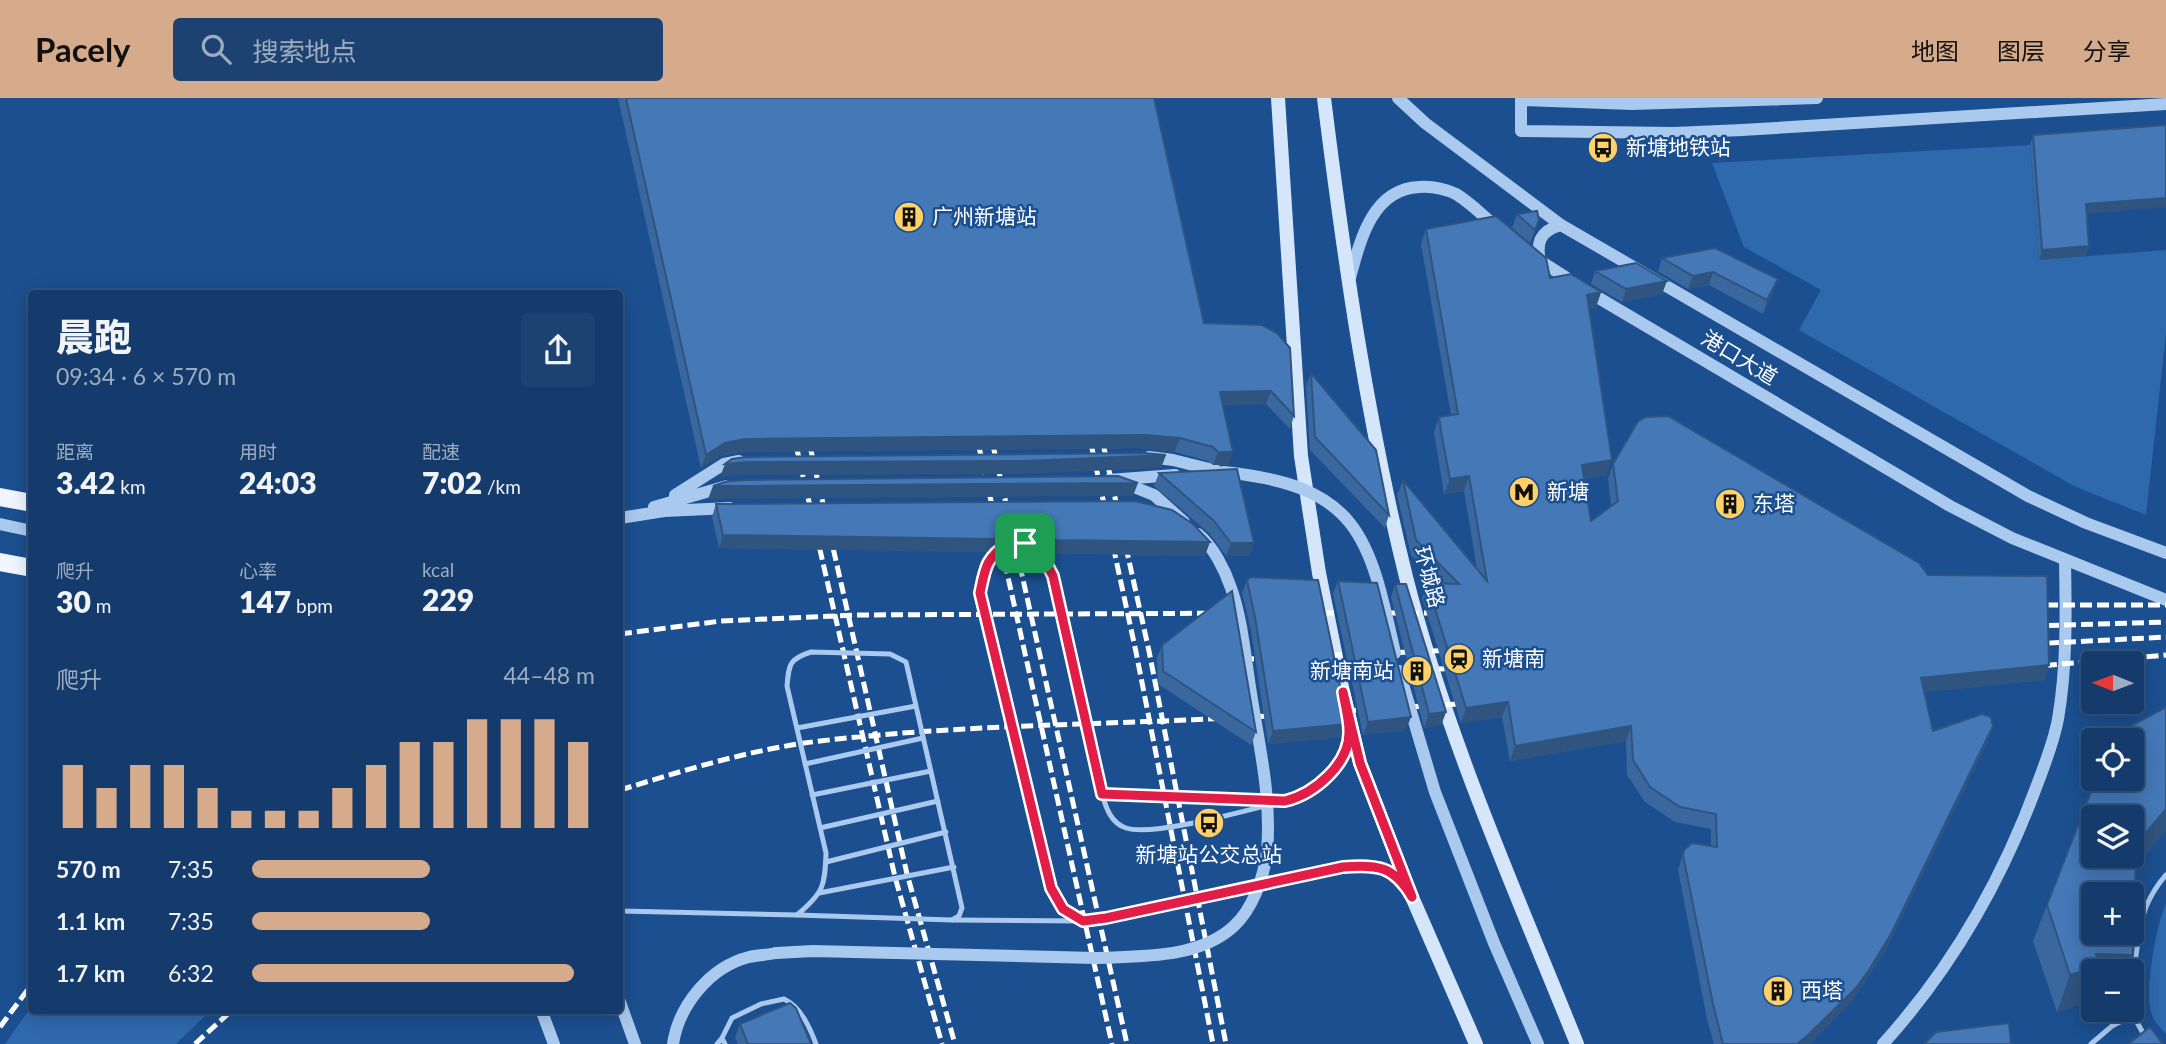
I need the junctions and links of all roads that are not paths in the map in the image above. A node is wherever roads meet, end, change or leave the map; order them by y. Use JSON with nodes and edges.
{"nodes":[{"id":1,"x":1277,"y":98,"type":"edge"},
{"id":2,"x":1324,"y":98,"type":"edge"},
{"id":3,"x":1398,"y":98,"type":"edge"},
{"id":4,"x":1817,"y":98,"type":"edge"},
{"id":5,"x":2166,"y":104,"type":"edge"},
{"id":6,"x":1561,"y":225,"type":"junction"},
{"id":7,"x":1504,"y":234,"type":"edge"},
{"id":8,"x":1522,"y":248,"type":"edge"},
{"id":9,"x":1540,"y":262,"type":"junction"},
{"id":10,"x":1349,"y":281,"type":"junction"},
{"id":11,"x":1140,"y":457,"type":"edge"},
{"id":12,"x":754,"y":461,"type":"edge"},
{"id":13,"x":1217,"y":471,"type":"junction"},
{"id":14,"x":1100,"y":480,"type":"edge"},
{"id":15,"x":1114,"y":480,"type":"junction"},
{"id":16,"x":742,"y":485,"type":"edge"},
{"id":17,"x":0,"y":497,"type":"edge"},
{"id":18,"x":28,"y":502,"type":"edge"},
{"id":19,"x":661,"y":504,"type":"junction"},
{"id":20,"x":1151,"y":507,"type":"edge"},
{"id":21,"x":744,"y":508,"type":"edge"},
{"id":22,"x":623,"y":517,"type":"edge"},
{"id":23,"x":623,"y":518,"type":"edge"},
{"id":24,"x":0,"y":524,"type":"edge"},
{"id":25,"x":1186,"y":524,"type":"junction"},
{"id":26,"x":28,"y":530,"type":"edge"},
{"id":27,"x":2166,"y":553,"type":"edge"},
{"id":28,"x":2065,"y":560,"type":"junction"},
{"id":29,"x":4,"y":563,"type":"edge"},
{"id":30,"x":28,"y":567,"type":"edge"},
{"id":31,"x":2166,"y":600,"type":"edge"},
{"id":32,"x":1343,"y":692,"type":"junction"},
{"id":33,"x":916,"y":706,"type":"junction"},
{"id":34,"x":797,"y":728,"type":"junction"},
{"id":35,"x":923,"y":738,"type":"junction"},
{"id":36,"x":805,"y":764,"type":"junction"},
{"id":37,"x":931,"y":771,"type":"junction"},
{"id":38,"x":1102,"y":794,"type":"junction"},
{"id":39,"x":812,"y":795,"type":"junction"},
{"id":40,"x":938,"y":801,"type":"junction"},
{"id":41,"x":1285,"y":801,"type":"junction"},
{"id":42,"x":820,"y":828,"type":"junction"},
{"id":43,"x":946,"y":832,"type":"junction"},
{"id":44,"x":826,"y":862,"type":"junction"},
{"id":45,"x":954,"y":867,"type":"junction"},
{"id":46,"x":2166,"y":874,"type":"edge"},
{"id":47,"x":819,"y":893,"type":"junction"},
{"id":48,"x":1412,"y":897,"type":"junction"},
{"id":49,"x":623,"y":911,"type":"edge"},
{"id":50,"x":797,"y":915,"type":"junction"},
{"id":51,"x":952,"y":920,"type":"junction"},
{"id":52,"x":1083,"y":921,"type":"junction"},
{"id":53,"x":2137,"y":959,"type":"edge"},
{"id":54,"x":623,"y":1010,"type":"edge"},
{"id":55,"x":543,"y":1014,"type":"edge"},
{"id":56,"x":2120,"y":1022,"type":"edge"},
{"id":57,"x":2138,"y":1022,"type":"edge"},
{"id":58,"x":723,"y":1041,"type":"edge"},
{"id":59,"x":554,"y":1044,"type":"edge"},
{"id":60,"x":635,"y":1044,"type":"edge"},
{"id":61,"x":673,"y":1044,"type":"edge"},
{"id":62,"x":717,"y":1044,"type":"edge"},
{"id":63,"x":816,"y":1044,"type":"edge"},
{"id":64,"x":1476,"y":1044,"type":"edge"},
{"id":65,"x":1538,"y":1044,"type":"edge"},
{"id":66,"x":1577,"y":1044,"type":"edge"},
{"id":67,"x":1883,"y":1044,"type":"edge"},
{"id":68,"x":2091,"y":1044,"type":"edge"},
{"id":69,"x":2153,"y":1044,"type":"edge"}],
"edges":[{"from":1,"to":32,"type":"main road"},
{"from":2,"to":10,"type":"main road","name":"环城路"},
{"from":3,"to":6,"type":"street","name":"港口大道"},
{"from":4,"to":5,"type":"street"},
{"from":6,"to":9,"type":"street"},
{"from":6,"to":27,"type":"street","name":"港口大道"},
{"from":7,"to":10,"type":"street"},
{"from":8,"to":9,"type":"street","name":"港口大道"},
{"from":9,"to":28,"type":"street","name":"港口大道"},
{"from":10,"to":66,"type":"main road","name":"环城路"},
{"from":11,"to":13,"type":"street","bridge":true},
{"from":12,"to":19,"type":"street","bridge":true},
{"from":13,"to":15,"type":"street","bridge":true},
{"from":13,"to":65,"type":"street","bridge":true},
{"from":14,"to":15,"type":"street","bridge":true},
{"from":15,"to":25,"type":"street"},
{"from":16,"to":19,"type":"street","bridge":true},
{"from":17,"to":18,"type":"main road"},
{"from":19,"to":22,"type":"street","bridge":true},
{"from":20,"to":25,"type":"street"},
{"from":21,"to":23,"type":"street","bridge":true},
{"from":24,"to":26,"type":"street"},
{"from":25,"to":61,"type":"street","bridge":true},
{"from":28,"to":31,"type":"street","name":"港口大道"},
{"from":28,"to":67,"type":"street"},
{"from":29,"to":30,"type":"main road"},
{"from":32,"to":41,"type":"lane"},
{"from":32,"to":48,"type":"main road","bridge":true},
{"from":33,"to":34,"type":"lane","bridge":true},
{"from":33,"to":34,"type":"lane","bridge":true},
{"from":33,"to":35,"type":"lane","bridge":true},
{"from":34,"to":36,"type":"lane","bridge":true},
{"from":35,"to":36,"type":"lane","bridge":true},
{"from":35,"to":37,"type":"lane","bridge":true},
{"from":36,"to":39,"type":"lane","bridge":true},
{"from":37,"to":39,"type":"lane","bridge":true},
{"from":37,"to":40,"type":"lane","bridge":true},
{"from":38,"to":41,"type":"lane","bridge":true},
{"from":38,"to":41,"type":"lane","bridge":true},
{"from":38,"to":52,"type":"lane","bridge":true},
{"from":39,"to":42,"type":"lane","bridge":true},
{"from":40,"to":42,"type":"lane","bridge":true},
{"from":40,"to":43,"type":"lane","bridge":true},
{"from":42,"to":44,"type":"lane","bridge":true},
{"from":43,"to":44,"type":"lane","bridge":true},
{"from":43,"to":45,"type":"lane","bridge":true},
{"from":44,"to":47,"type":"lane","bridge":true},
{"from":45,"to":47,"type":"lane","bridge":true},
{"from":45,"to":51,"type":"lane","bridge":true},
{"from":46,"to":53,"type":"lane"},
{"from":47,"to":50,"type":"lane","bridge":true},
{"from":48,"to":52,"type":"lane","bridge":true},
{"from":48,"to":64,"type":"main road"},
{"from":49,"to":50,"type":"lane"},
{"from":50,"to":51,"type":"lane","bridge":true},
{"from":51,"to":52,"type":"lane","bridge":true},
{"from":54,"to":60,"type":"street"},
{"from":55,"to":59,"type":"street"},
{"from":56,"to":68,"type":"lane"},
{"from":57,"to":69,"type":"lane"},
{"from":58,"to":62,"type":"lane"},
{"from":58,"to":63,"type":"lane"}]}
